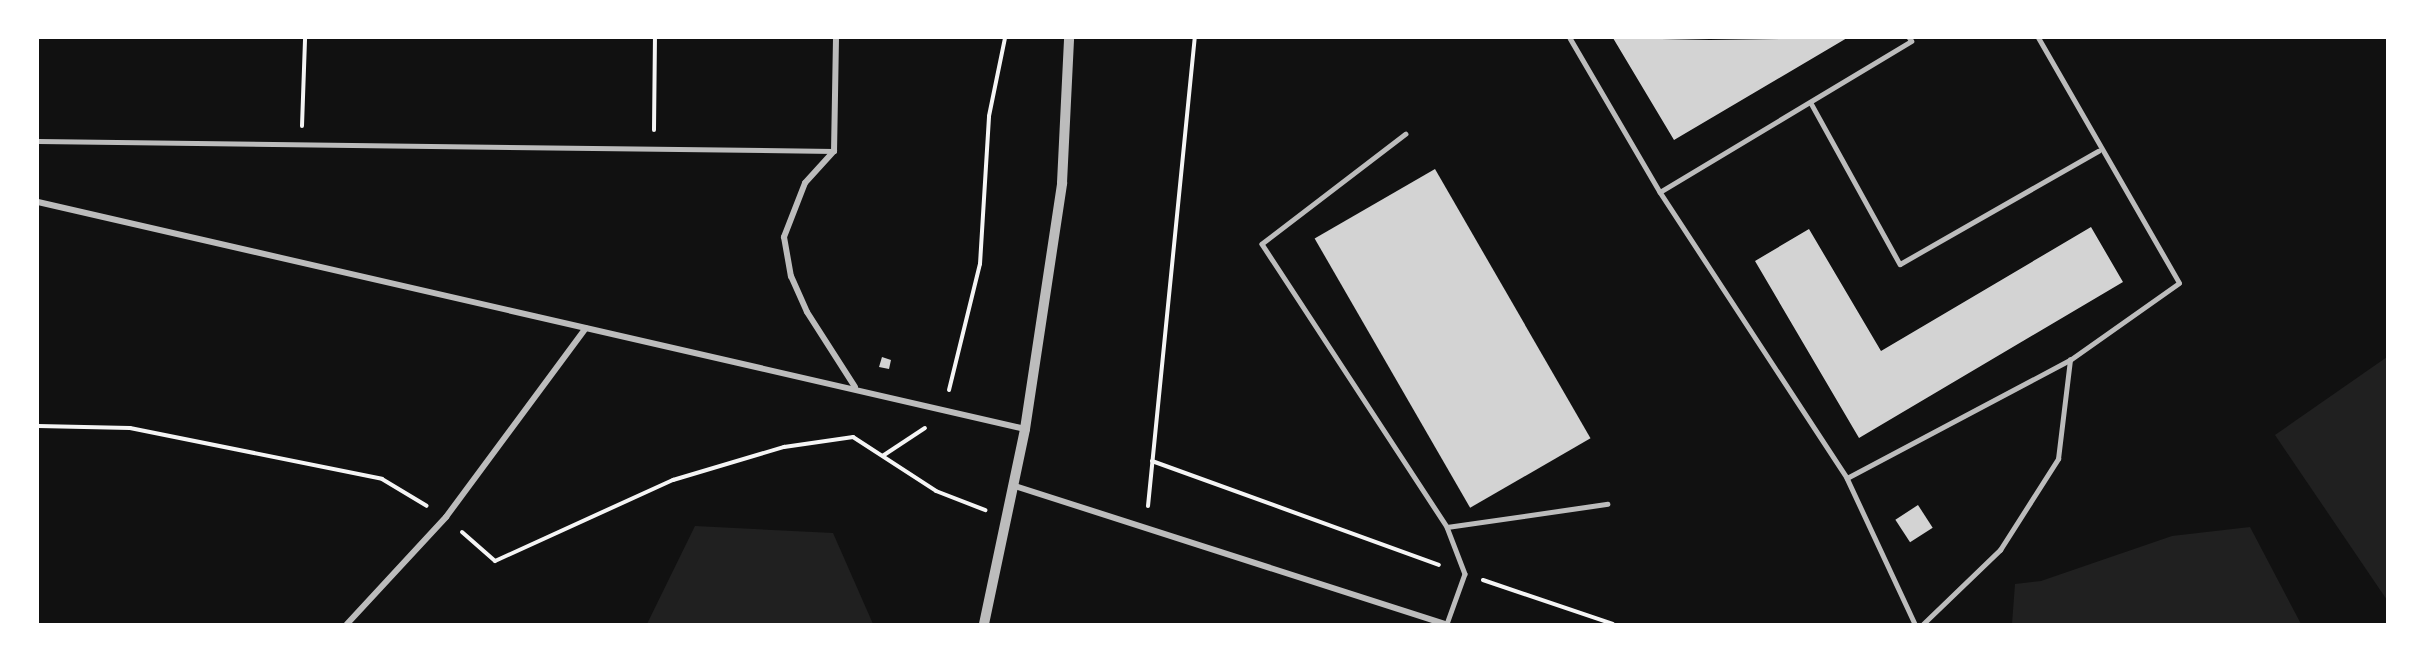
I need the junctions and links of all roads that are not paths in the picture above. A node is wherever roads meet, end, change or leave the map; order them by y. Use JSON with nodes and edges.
{"nodes":[{"id":1,"x":836,"y":38,"type":"edge"},
{"id":2,"x":1069,"y":38,"type":"edge"},
{"id":3,"x":1570,"y":38,"type":"edge"},
{"id":4,"x":1909,"y":38,"type":"edge"},
{"id":5,"x":2038,"y":38,"type":"edge"},
{"id":6,"x":1811,"y":103,"type":"junction"},
{"id":7,"x":1406,"y":134,"type":"dead end"},
{"id":8,"x":38,"y":141,"type":"edge"},
{"id":9,"x":834,"y":151,"type":"junction"},
{"id":10,"x":2098,"y":151,"type":"junction"},
{"id":11,"x":1660,"y":192,"type":"junction"},
{"id":12,"x":38,"y":202,"type":"edge"},
{"id":13,"x":586,"y":328,"type":"junction"},
{"id":14,"x":2070,"y":360,"type":"junction"},
{"id":15,"x":855,"y":387,"type":"junction"},
{"id":16,"x":1025,"y":429,"type":"junction"},
{"id":17,"x":1847,"y":478,"type":"junction"},
{"id":18,"x":1015,"y":486,"type":"junction"},
{"id":19,"x":1607,"y":504,"type":"dead end"},
{"id":20,"x":1446,"y":527,"type":"junction"},
{"id":21,"x":348,"y":624,"type":"edge"},
{"id":22,"x":984,"y":624,"type":"edge"},
{"id":23,"x":1446,"y":624,"type":"edge"},
{"id":24,"x":1915,"y":624,"type":"edge"},
{"id":25,"x":1923,"y":624,"type":"edge"}],
"edges":[{"from":1,"to":9,"type":"street"},
{"from":2,"to":16,"type":"street"},
{"from":3,"to":11,"type":"lane"},
{"from":4,"to":6,"type":"lane"},
{"from":5,"to":10,"type":"lane"},
{"from":6,"to":10,"type":"lane"},
{"from":6,"to":11,"type":"lane"},
{"from":7,"to":20,"type":"lane"},
{"from":8,"to":9,"type":"lane"},
{"from":9,"to":15,"type":"street"},
{"from":10,"to":14,"type":"lane"},
{"from":11,"to":17,"type":"lane"},
{"from":12,"to":13,"type":"street"},
{"from":13,"to":15,"type":"street"},
{"from":13,"to":21,"type":"street"},
{"from":14,"to":17,"type":"lane"},
{"from":14,"to":25,"type":"lane"},
{"from":15,"to":16,"type":"street"},
{"from":16,"to":18,"type":"street"},
{"from":17,"to":24,"type":"lane"},
{"from":18,"to":22,"type":"street"},
{"from":18,"to":23,"type":"street"},
{"from":19,"to":20,"type":"lane"},
{"from":20,"to":23,"type":"lane"}]}
